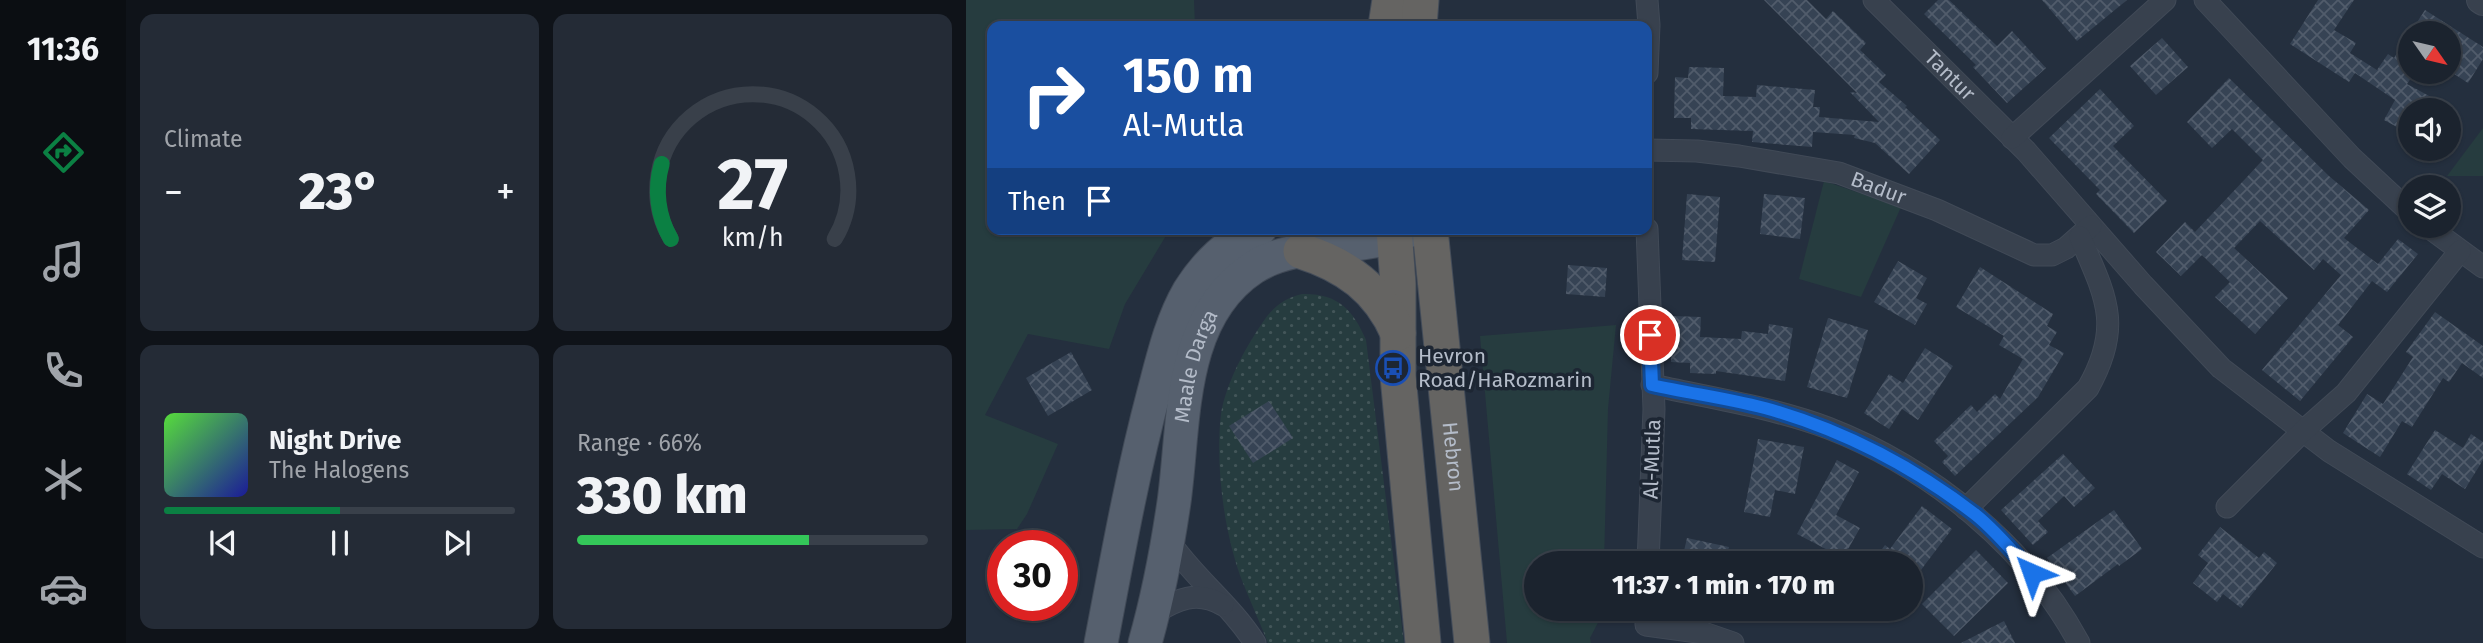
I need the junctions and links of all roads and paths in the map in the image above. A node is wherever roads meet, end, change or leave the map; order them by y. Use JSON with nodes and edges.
{"nodes":[{"id":1,"x":1390,"y":0,"type":"edge"},
{"id":2,"x":1422,"y":0,"type":"edge"},
{"id":3,"x":1647,"y":0,"type":"edge"},
{"id":4,"x":1874,"y":0,"type":"edge"},
{"id":5,"x":2165,"y":0,"type":"edge"},
{"id":6,"x":2205,"y":0,"type":"edge"},
{"id":7,"x":1387,"y":21,"type":"edge"},
{"id":8,"x":1420,"y":21,"type":"edge"},
{"id":9,"x":1649,"y":21,"type":"edge"},
{"id":10,"x":2019,"y":144,"type":"junction"},
{"id":11,"x":1652,"y":150,"type":"edge"},
{"id":12,"x":2398,"y":201,"type":"edge"},
{"id":13,"x":2086,"y":231,"type":"junction"},
{"id":14,"x":1249,"y":235,"type":"edge"},
{"id":15,"x":1384,"y":235,"type":"edge"},
{"id":16,"x":1400,"y":235,"type":"edge"},
{"id":17,"x":1431,"y":235,"type":"edge"},
{"id":18,"x":1647,"y":235,"type":"edge"},
{"id":19,"x":2443,"y":238,"type":"edge"},
{"id":20,"x":1301,"y":251,"type":"junction"},
{"id":21,"x":2460,"y":251,"type":"junction"},
{"id":22,"x":2483,"y":267,"type":"edge"},
{"id":23,"x":1398,"y":334,"type":"junction"},
{"id":24,"x":1652,"y":385,"type":"junction"},
{"id":25,"x":2303,"y":431,"type":"junction"},
{"id":26,"x":2227,"y":507,"type":"dead end"},
{"id":27,"x":1966,"y":509,"type":"junction"},
{"id":28,"x":1169,"y":541,"type":"junction"},
{"id":29,"x":2483,"y":547,"type":"edge"},
{"id":30,"x":1649,"y":551,"type":"edge"},
{"id":31,"x":1228,"y":607,"type":"junction"},
{"id":32,"x":1646,"y":621,"type":"edge"},
{"id":33,"x":1149,"y":628,"type":"edge"},
{"id":34,"x":1101,"y":643,"type":"edge"},
{"id":35,"x":1255,"y":643,"type":"edge"},
{"id":36,"x":1423,"y":643,"type":"edge"},
{"id":37,"x":1472,"y":643,"type":"edge"},
{"id":38,"x":1733,"y":643,"type":"edge"},
{"id":39,"x":2079,"y":643,"type":"edge"}],
"edges":[{"from":1,"to":7,"type":"highway"},
{"from":2,"to":8,"type":"highway"},
{"from":3,"to":9,"type":"street"},
{"from":4,"to":10,"type":"street","name":"Tantur"},
{"from":5,"to":10,"type":"street"},
{"from":6,"to":12,"type":"street"},
{"from":10,"to":13,"type":"street","name":"Tantur"},
{"from":11,"to":13,"type":"street","name":"Badur"},
{"from":13,"to":25,"type":"street","name":"Tantur"},
{"from":13,"to":27,"type":"street"},
{"from":14,"to":34,"type":"main road","name":"Maale Darga"},
{"from":15,"to":20,"type":"main road","name":"Maale Darga"},
{"from":16,"to":23,"type":"highway"},
{"from":17,"to":37,"type":"highway","name":"Hebron"},
{"from":18,"to":24,"type":"street","name":"Al-Mutla"},
{"from":19,"to":21,"type":"street"},
{"from":20,"to":23,"type":"highway"},
{"from":20,"to":28,"type":"main road","name":"Maale Darga"},
{"from":21,"to":22,"type":"street"},
{"from":21,"to":25,"type":"street"},
{"from":23,"to":36,"type":"highway"},
{"from":24,"to":27,"type":"street"},
{"from":24,"to":30,"type":"street","name":"Al-Mutla"},
{"from":25,"to":26,"type":"street"},
{"from":25,"to":29,"type":"street","name":"Tantur"},
{"from":27,"to":39,"type":"street"},
{"from":28,"to":31,"type":"street"},
{"from":28,"to":33,"type":"main road","name":"Maale Darga"},
{"from":31,"to":33,"type":"street"},
{"from":31,"to":35,"type":"street"},
{"from":32,"to":38,"type":"street"}]}
